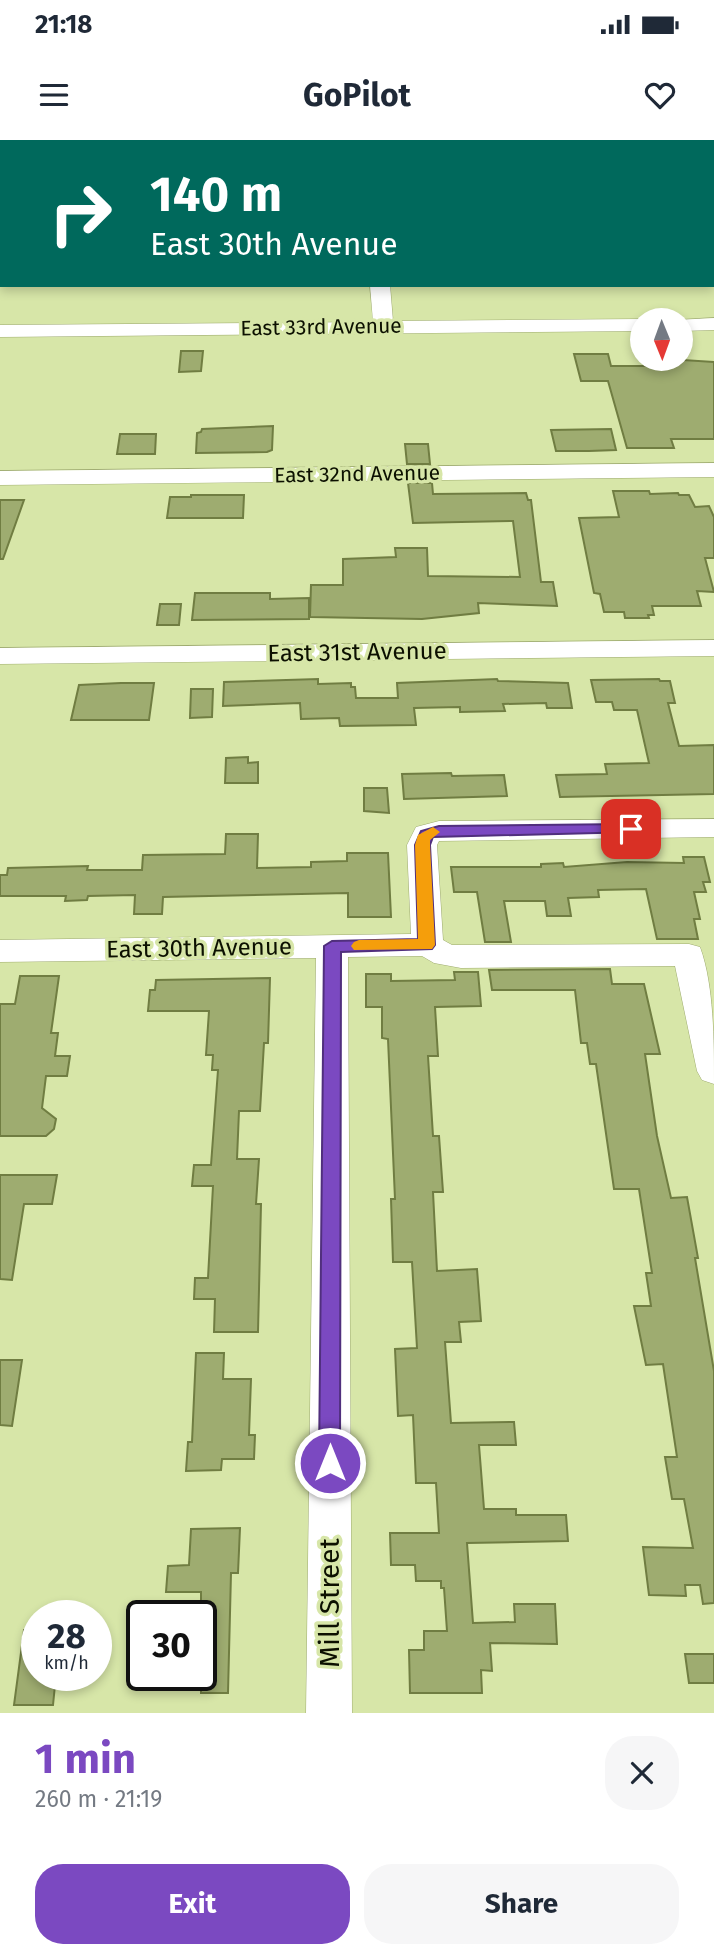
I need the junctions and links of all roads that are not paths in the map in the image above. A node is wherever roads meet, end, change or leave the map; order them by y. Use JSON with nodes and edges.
{"nodes":[{"id":1,"x":380,"y":287,"type":"edge"},
{"id":2,"x":714,"y":324,"type":"edge"},
{"id":3,"x":630,"y":325,"type":"edge"},
{"id":4,"x":693,"y":325,"type":"edge"},
{"id":5,"x":383,"y":327,"type":"junction"},
{"id":6,"x":0,"y":331,"type":"edge"},
{"id":7,"x":714,"y":470,"type":"edge"},
{"id":8,"x":0,"y":478,"type":"edge"},
{"id":9,"x":714,"y":648,"type":"edge"},
{"id":10,"x":0,"y":656,"type":"edge"},
{"id":11,"x":714,"y":828,"type":"edge"},
{"id":12,"x":427,"y":945,"type":"junction"},
{"id":13,"x":332,"y":946,"type":"junction"},
{"id":14,"x":0,"y":951,"type":"edge"},
{"id":15,"x":714,"y":1071,"type":"edge"},
{"id":16,"x":329,"y":1713,"type":"edge"}],
"edges":[{"from":1,"to":5,"type":"street"},
{"from":2,"to":4,"type":"street"},
{"from":3,"to":5,"type":"street","name":"East 33rd Avenue"},
{"from":5,"to":6,"type":"street","name":"East 33rd Avenue"},
{"from":7,"to":8,"type":"street","name":"East 32nd Avenue"},
{"from":9,"to":10,"type":"street","name":"East 31st Avenue"},
{"from":11,"to":12,"type":"street"},
{"from":12,"to":13,"type":"street","name":"East 30th Avenue"},
{"from":12,"to":15,"type":"street","name":"East 30th Avenue"},
{"from":13,"to":14,"type":"street","name":"East 30th Avenue"},
{"from":13,"to":16,"type":"street","name":"Mill Street"}]}
